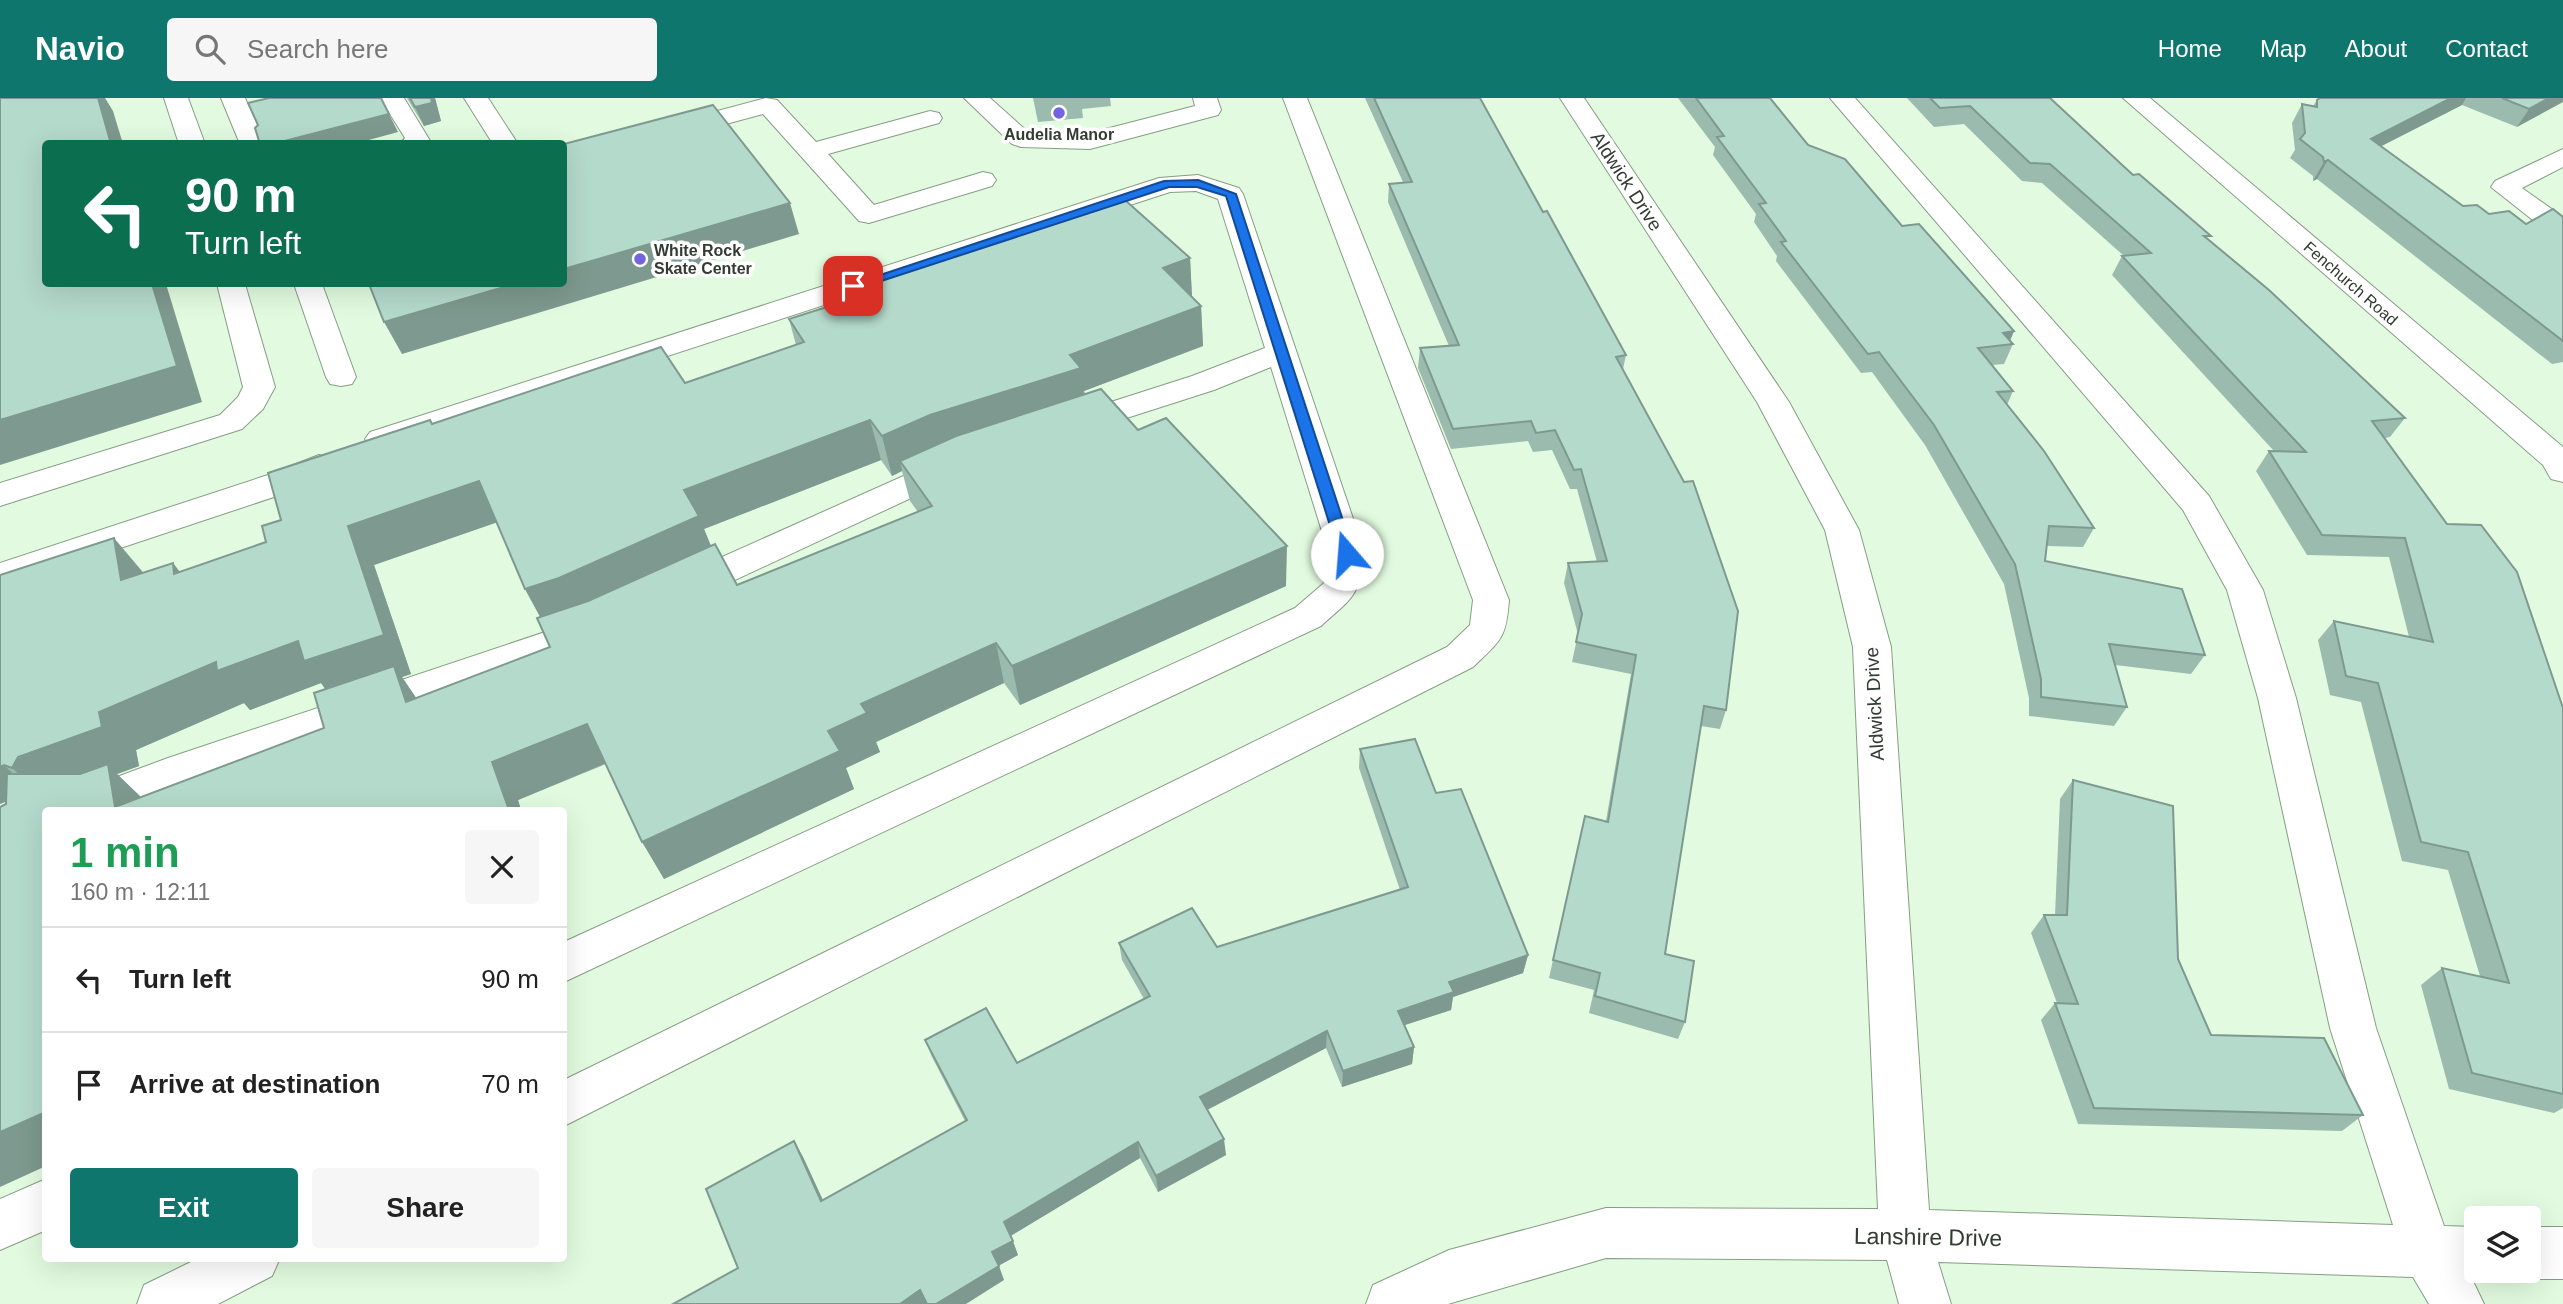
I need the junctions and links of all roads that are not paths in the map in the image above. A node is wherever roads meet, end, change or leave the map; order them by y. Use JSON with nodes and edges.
{"nodes":[{"id":1,"x":176,"y":98,"type":"edge"},
{"id":2,"x":233,"y":98,"type":"edge"},
{"id":3,"x":392,"y":98,"type":"edge"},
{"id":4,"x":476,"y":98,"type":"edge"},
{"id":5,"x":793,"y":98,"type":"edge"},
{"id":6,"x":976,"y":98,"type":"edge"},
{"id":7,"x":1205,"y":98,"type":"edge"},
{"id":8,"x":1295,"y":98,"type":"edge"},
{"id":9,"x":1573,"y":98,"type":"edge"},
{"id":10,"x":1842,"y":98,"type":"edge"},
{"id":11,"x":2135,"y":98,"type":"edge"},
{"id":12,"x":768,"y":105,"type":"junction"},
{"id":13,"x":930,"y":118,"type":"dead end"},
{"id":14,"x":653,"y":136,"type":"edge"},
{"id":15,"x":191,"y":140,"type":"edge"},
{"id":16,"x":251,"y":140,"type":"edge"},
{"id":17,"x":419,"y":140,"type":"edge"},
{"id":18,"x":503,"y":140,"type":"edge"},
{"id":19,"x":811,"y":151,"type":"junction"},
{"id":20,"x":2563,"y":157,"type":"edge"},
{"id":21,"x":983,"y":180,"type":"dead end"},
{"id":22,"x":2563,"y":230,"type":"edge"},
{"id":23,"x":231,"y":287,"type":"edge"},
{"id":24,"x":309,"y":287,"type":"edge"},
{"id":25,"x":1281,"y":352,"type":"junction"},
{"id":26,"x":341,"y":377,"type":"dead end"},
{"id":27,"x":1038,"y":436,"type":"edge"},
{"id":28,"x":988,"y":452,"type":"edge"},
{"id":29,"x":2560,"y":462,"type":"edge"},
{"id":30,"x":0,"y":495,"type":"edge"},
{"id":31,"x":0,"y":576,"type":"edge"},
{"id":32,"x":83,"y":807,"type":"edge"},
{"id":33,"x":567,"y":962,"type":"edge"},
{"id":34,"x":567,"y":1103,"type":"edge"},
{"id":35,"x":42,"y":1206,"type":"edge"},
{"id":36,"x":0,"y":1225,"type":"edge"},
{"id":37,"x":1905,"y":1235,"type":"junction"},
{"id":38,"x":2452,"y":1253,"type":"edge"},
{"id":39,"x":2541,"y":1253,"type":"edge"},
{"id":40,"x":2563,"y":1253,"type":"edge"},
{"id":41,"x":246,"y":1262,"type":"edge"},
{"id":42,"x":163,"y":1304,"type":"edge"},
{"id":43,"x":1392,"y":1304,"type":"edge"},
{"id":44,"x":1925,"y":1304,"type":"edge"},
{"id":45,"x":2458,"y":1304,"type":"edge"}],
"edges":[{"from":1,"to":15,"type":"street"},
{"from":2,"to":16,"type":"street"},
{"from":3,"to":17,"type":"street"},
{"from":4,"to":18,"type":"street"},
{"from":5,"to":12,"type":"street"},
{"from":6,"to":7,"type":"street"},
{"from":8,"to":34,"type":"street"},
{"from":9,"to":37,"type":"street","name":"Aldwick Drive"},
{"from":10,"to":38,"type":"street"},
{"from":11,"to":29,"type":"street","name":"Fenchurch Road"},
{"from":12,"to":14,"type":"street"},
{"from":12,"to":19,"type":"street"},
{"from":13,"to":19,"type":"street"},
{"from":19,"to":21,"type":"street"},
{"from":20,"to":22,"type":"street"},
{"from":23,"to":30,"type":"street"},
{"from":24,"to":26,"type":"street"},
{"from":25,"to":27,"type":"street"},
{"from":25,"to":31,"type":"street"},
{"from":25,"to":33,"type":"street"},
{"from":28,"to":32,"type":"street"},
{"from":35,"to":36,"type":"street"},
{"from":37,"to":38,"type":"street","name":"Lanshire Drive"},
{"from":37,"to":43,"type":"street","name":"Lanshire Drive"},
{"from":37,"to":44,"type":"street","name":"Aldwick Drive"},
{"from":38,"to":45,"type":"street"},
{"from":39,"to":40,"type":"street"},
{"from":41,"to":42,"type":"street"}]}
